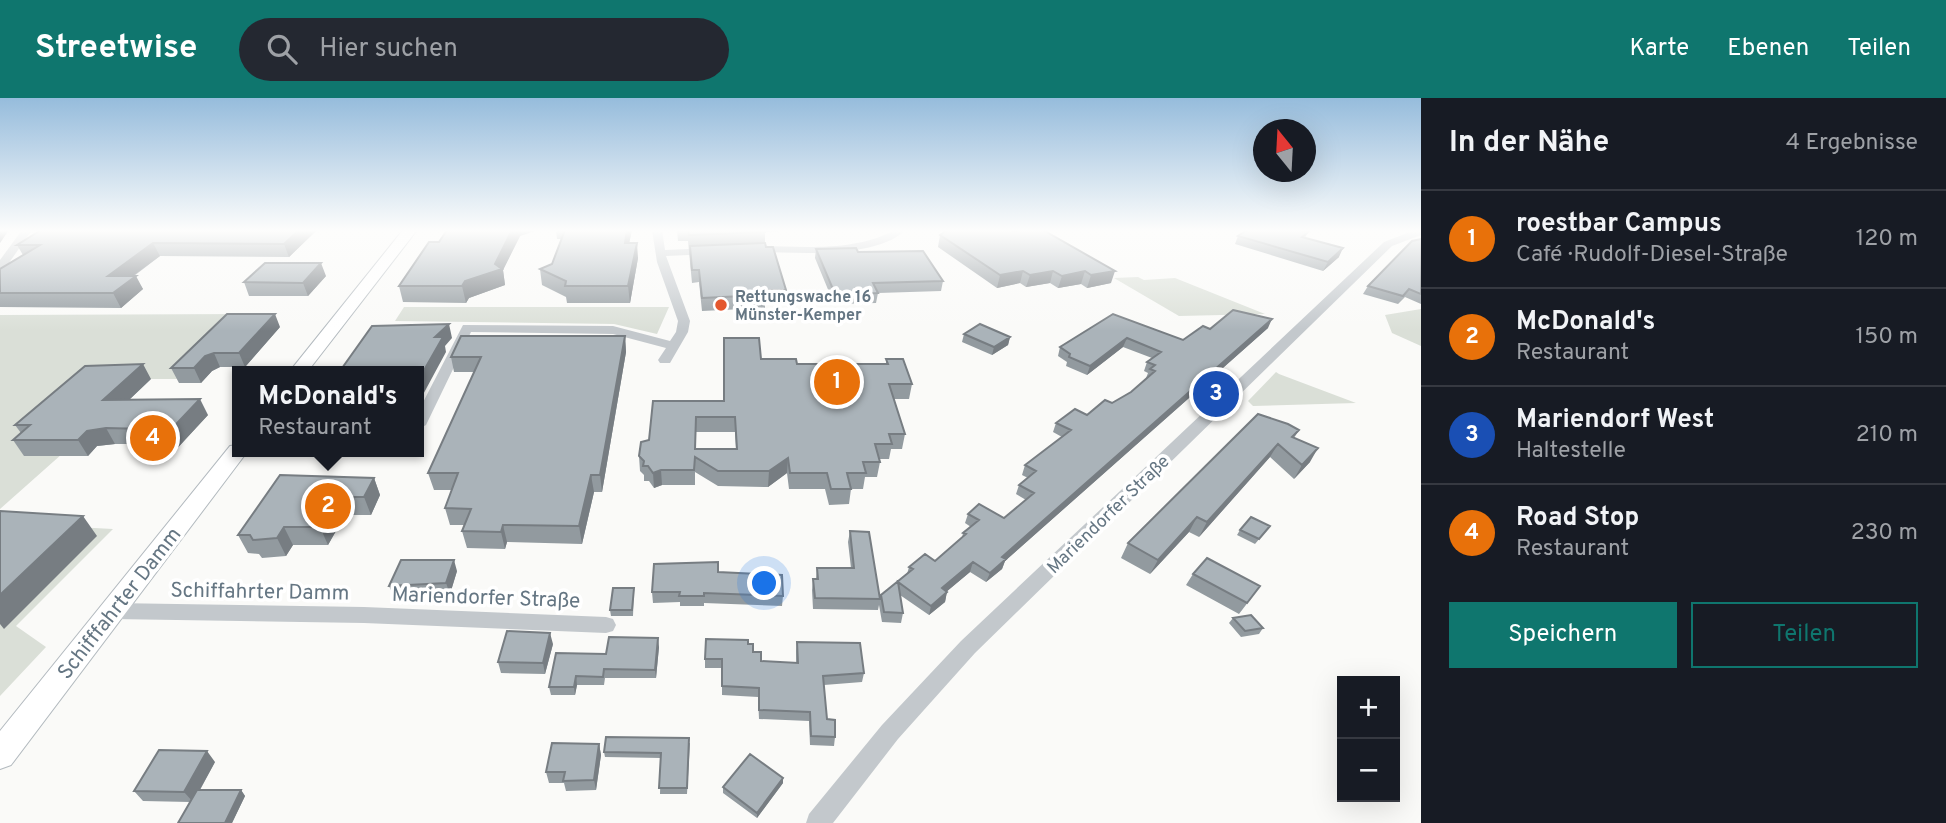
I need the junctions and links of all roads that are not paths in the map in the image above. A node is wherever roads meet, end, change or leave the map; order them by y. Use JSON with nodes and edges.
{"nodes":[{"id":1,"x":383,"y":264,"type":"edge"},
{"id":2,"x":664,"y":264,"type":"edge"},
{"id":3,"x":1367,"y":264,"type":"edge"},
{"id":4,"x":674,"y":346,"type":"junction"},
{"id":5,"x":665,"y":360,"type":"dead end"},
{"id":6,"x":303,"y":366,"type":"edge"},
{"id":7,"x":424,"y":415,"type":"edge"},
{"id":8,"x":232,"y":457,"type":"edge"},
{"id":9,"x":113,"y":611,"type":"junction"},
{"id":10,"x":364,"y":615,"type":"joint"},
{"id":11,"x":606,"y":625,"type":"dead end"},
{"id":12,"x":0,"y":755,"type":"edge"},
{"id":13,"x":818,"y":823,"type":"edge"}],
"edges":[{"from":1,"to":6,"type":"main road"},
{"from":2,"to":4,"type":"street"},
{"from":3,"to":13,"type":"street","name":"Mariendorfer Straße"},
{"from":4,"to":5,"type":"street"},
{"from":4,"to":7,"type":"street"},
{"from":8,"to":9,"type":"main road","name":"Schifffahrter Damm"},
{"from":9,"to":10,"type":"street","name":"Schiffahrter Damm"},
{"from":9,"to":12,"type":"main road","name":"Schifffahrter Damm"},
{"from":10,"to":11,"type":"street","name":"Mariendorfer Straße"}]}
